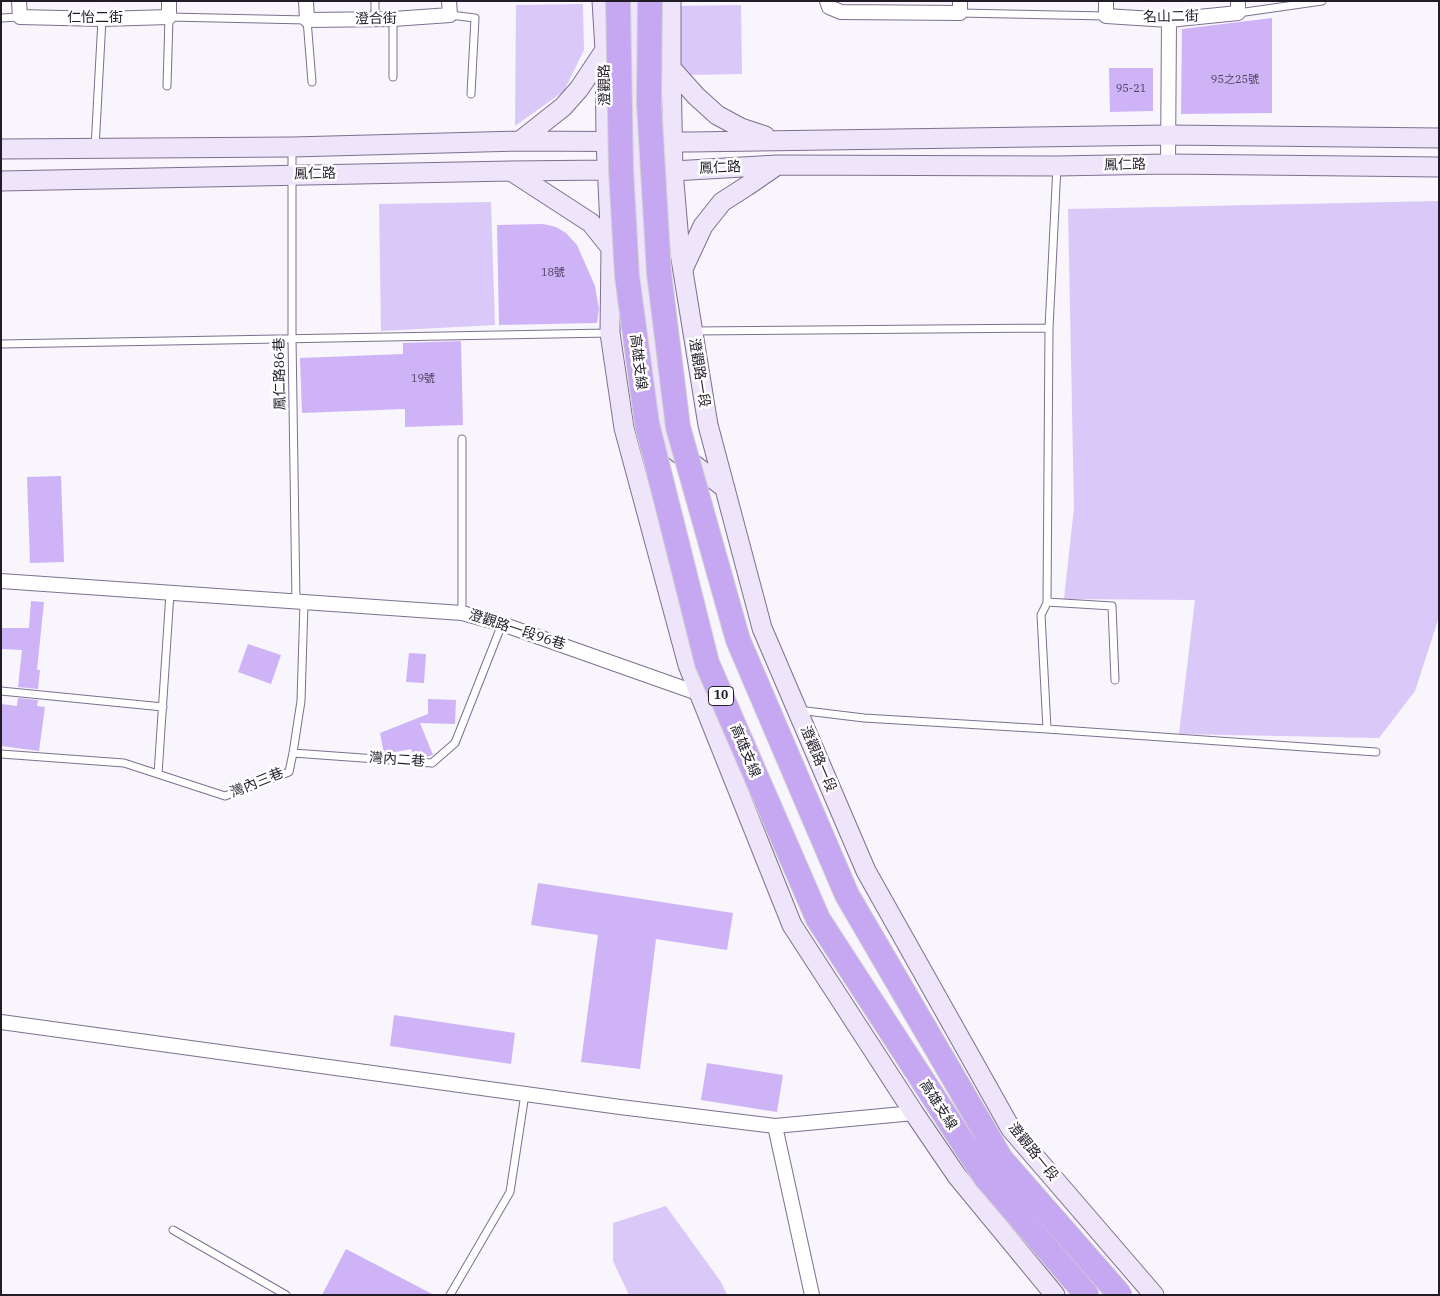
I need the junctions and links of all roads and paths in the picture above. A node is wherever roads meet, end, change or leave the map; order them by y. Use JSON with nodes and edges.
{"nodes":[{"id":1,"x":19,"y":1,"type":"edge"},
{"id":2,"x":169,"y":1,"type":"edge"},
{"id":3,"x":306,"y":1,"type":"edge"},
{"id":4,"x":375,"y":1,"type":"edge"},
{"id":5,"x":602,"y":1,"type":"edge"},
{"id":6,"x":618,"y":1,"type":"edge"},
{"id":7,"x":634,"y":1,"type":"edge"},
{"id":8,"x":650,"y":1,"type":"edge"},
{"id":9,"x":671,"y":1,"type":"edge"},
{"id":10,"x":827,"y":1,"type":"edge"},
{"id":11,"x":1106,"y":1,"type":"edge"},
{"id":12,"x":1322,"y":1,"type":"edge"},
{"id":13,"x":960,"y":7,"type":"edge"},
{"id":14,"x":1238,"y":7,"type":"edge"},
{"id":15,"x":449,"y":8,"type":"edge"},
{"id":16,"x":1106,"y":16,"type":"junction"},
{"id":17,"x":20,"y":17,"type":"junction"},
{"id":18,"x":169,"y":17,"type":"junction"},
{"id":19,"x":1,"y":18,"type":"edge"},
{"id":20,"x":102,"y":18,"type":"junction"},
{"id":21,"x":393,"y":18,"type":"junction"},
{"id":22,"x":375,"y":19,"type":"junction"},
{"id":23,"x":307,"y":20,"type":"junction"},
{"id":24,"x":1169,"y":20,"type":"junction"},
{"id":25,"x":605,"y":50,"type":"junction"},
{"id":26,"x":671,"y":68,"type":"junction"},
{"id":27,"x":394,"y":77,"type":"dead end"},
{"id":28,"x":312,"y":82,"type":"dead end"},
{"id":29,"x":167,"y":86,"type":"dead end"},
{"id":30,"x":470,"y":94,"type":"dead end"},
{"id":31,"x":1168,"y":135,"type":"junction"},
{"id":32,"x":1439,"y":138,"type":"edge"},
{"id":33,"x":520,"y":141,"type":"junction"},
{"id":34,"x":606,"y":141,"type":"junction"},
{"id":35,"x":780,"y":141,"type":"junction"},
{"id":36,"x":630,"y":142,"type":"junction"},
{"id":37,"x":672,"y":142,"type":"junction"},
{"id":38,"x":292,"y":147,"type":"junction"},
{"id":39,"x":95,"y":148,"type":"junction"},
{"id":40,"x":1,"y":149,"type":"edge"},
{"id":41,"x":1168,"y":164,"type":"junction"},
{"id":42,"x":777,"y":165,"type":"junction"},
{"id":43,"x":1057,"y":166,"type":"junction"},
{"id":44,"x":1439,"y":167,"type":"edge"},
{"id":45,"x":511,"y":170,"type":"junction"},
{"id":46,"x":607,"y":170,"type":"junction"},
{"id":47,"x":642,"y":170,"type":"junction"},
{"id":48,"x":673,"y":171,"type":"junction"},
{"id":49,"x":293,"y":175,"type":"junction"},
{"id":50,"x":1,"y":180,"type":"edge"},
{"id":51,"x":611,"y":248,"type":"junction"},
{"id":52,"x":683,"y":269,"type":"junction"},
{"id":53,"x":1049,"y":328,"type":"junction"},
{"id":54,"x":693,"y":331,"type":"junction"},
{"id":55,"x":610,"y":333,"type":"junction"},
{"id":56,"x":292,"y":338,"type":"junction"},
{"id":57,"x":1,"y":344,"type":"edge"},
{"id":58,"x":462,"y":439,"type":"dead end"},
{"id":59,"x":725,"y":488,"type":"junction"},
{"id":60,"x":1,"y":581,"type":"edge"},
{"id":61,"x":170,"y":593,"type":"junction"},
{"id":62,"x":300,"y":602,"type":"junction"},
{"id":63,"x":1047,"y":602,"type":"junction"},
{"id":64,"x":462,"y":613,"type":"junction"},
{"id":65,"x":502,"y":624,"type":"junction"},
{"id":66,"x":1115,"y":680,"type":"dead end"},
{"id":67,"x":1,"y":691,"type":"edge"},
{"id":68,"x":700,"y":694,"type":"junction"},
{"id":69,"x":163,"y":707,"type":"junction"},
{"id":70,"x":797,"y":709,"type":"junction"},
{"id":71,"x":1047,"y":729,"type":"junction"},
{"id":72,"x":1376,"y":752,"type":"dead end"},
{"id":73,"x":293,"y":753,"type":"junction"},
{"id":74,"x":1,"y":754,"type":"edge"},
{"id":75,"x":158,"y":774,"type":"junction"},
{"id":76,"x":1,"y":1022,"type":"edge"},
{"id":77,"x":525,"y":1094,"type":"junction"},
{"id":78,"x":914,"y":1113,"type":"junction"},
{"id":79,"x":775,"y":1126,"type":"junction"},
{"id":80,"x":173,"y":1230,"type":"dead end"},
{"id":81,"x":286,"y":1295,"type":"edge"},
{"id":82,"x":450,"y":1295,"type":"edge"},
{"id":83,"x":812,"y":1295,"type":"edge"},
{"id":84,"x":1054,"y":1295,"type":"edge"},
{"id":85,"x":1087,"y":1295,"type":"edge"},
{"id":86,"x":1120,"y":1295,"type":"edge"},
{"id":87,"x":1154,"y":1295,"type":"edge"}],
"edges":[{"from":1,"to":17,"type":"street"},
{"from":2,"to":18,"type":"street"},
{"from":3,"to":23,"type":"street"},
{"from":4,"to":22,"type":"lane"},
{"from":5,"to":25,"type":"main road","name":"澄觀路"},
{"from":6,"to":85,"type":"highway","name":"高雄支線","number":"10","bridge":true},
{"from":7,"to":36,"type":"main road"},
{"from":8,"to":86,"type":"highway","name":"高雄支線","bridge":true},
{"from":9,"to":26,"type":"main road"},
{"from":10,"to":13,"type":"street"},
{"from":11,"to":16,"type":"street"},
{"from":12,"to":14,"type":"lane"},
{"from":13,"to":16,"type":"lane"},
{"from":14,"to":24,"type":"street","name":"名山二街"},
{"from":15,"to":21,"type":"street","name":"澄合街"},
{"from":15,"to":30,"type":"lane"},
{"from":16,"to":24,"type":"street","name":"名山二街"},
{"from":17,"to":19,"type":"lane"},
{"from":17,"to":20,"type":"street","name":"仁怡二街"},
{"from":18,"to":20,"type":"street","name":"仁怡二街"},
{"from":18,"to":23,"type":"lane"},
{"from":18,"to":29,"type":"lane"},
{"from":20,"to":39,"type":"lane"},
{"from":21,"to":22,"type":"street","name":"澄合街"},
{"from":21,"to":27,"type":"lane"},
{"from":22,"to":23,"type":"street","name":"澄合街"},
{"from":23,"to":28,"type":"lane"},
{"from":24,"to":31,"type":"street"},
{"from":25,"to":33,"type":"main road"},
{"from":25,"to":34,"type":"main road","name":"澄觀路"},
{"from":26,"to":35,"type":"main road"},
{"from":26,"to":37,"type":"main road"},
{"from":31,"to":32,"type":"main road","name":"鳳仁路"},
{"from":31,"to":35,"type":"main road","name":"鳳仁路"},
{"from":31,"to":41,"type":"street"},
{"from":33,"to":34,"type":"main road","name":"鳳仁路"},
{"from":33,"to":38,"type":"main road","name":"鳳仁路"},
{"from":34,"to":36,"type":"main road","name":"鳳仁路"},
{"from":34,"to":46,"type":"main road","name":"澄觀路"},
{"from":35,"to":37,"type":"main road","name":"鳳仁路"},
{"from":36,"to":37,"type":"main road","name":"鳳仁路"},
{"from":36,"to":47,"type":"main road"},
{"from":37,"to":48,"type":"main road","name":"澄觀路一段"},
{"from":38,"to":39,"type":"main road","name":"鳳仁路"},
{"from":38,"to":49,"type":"lane","name":"鳳仁路86巷"},
{"from":39,"to":40,"type":"main road","name":"鳳仁路"},
{"from":41,"to":43,"type":"main road","name":"鳳仁路"},
{"from":41,"to":44,"type":"main road","name":"鳳仁路"},
{"from":42,"to":43,"type":"main road","name":"鳳仁路"},
{"from":42,"to":48,"type":"main road","name":"鳳仁路"},
{"from":42,"to":52,"type":"main road"},
{"from":43,"to":53,"type":"lane"},
{"from":45,"to":46,"type":"main road","name":"鳳仁路"},
{"from":45,"to":49,"type":"main road","name":"鳳仁路"},
{"from":45,"to":51,"type":"main road"},
{"from":46,"to":47,"type":"main road","name":"鳳仁路"},
{"from":46,"to":51,"type":"main road"},
{"from":47,"to":48,"type":"main road","name":"鳳仁路"},
{"from":47,"to":59,"type":"main road"},
{"from":48,"to":52,"type":"main road","name":"澄觀路一段"},
{"from":49,"to":50,"type":"main road","name":"鳳仁路"},
{"from":49,"to":56,"type":"lane","name":"鳳仁路86巷"},
{"from":51,"to":55,"type":"main road"},
{"from":52,"to":54,"type":"main road","name":"澄觀路一段"},
{"from":53,"to":54,"type":"lane"},
{"from":53,"to":63,"type":"lane"},
{"from":54,"to":59,"type":"main road","name":"澄觀路一段"},
{"from":55,"to":56,"type":"lane"},
{"from":55,"to":68,"type":"main road"},
{"from":56,"to":57,"type":"lane"},
{"from":56,"to":62,"type":"lane","name":"鳳仁路86巷"},
{"from":58,"to":64,"type":"lane"},
{"from":59,"to":70,"type":"main road","name":"澄觀路一段"},
{"from":60,"to":61,"type":"street"},
{"from":61,"to":62,"type":"street"},
{"from":61,"to":69,"type":"lane"},
{"from":62,"to":64,"type":"street","name":"澄觀路一段96巷"},
{"from":62,"to":73,"type":"lane","name":"灣內三巷"},
{"from":63,"to":66,"type":"lane"},
{"from":63,"to":71,"type":"lane"},
{"from":64,"to":65,"type":"street","name":"澄觀路一段96巷"},
{"from":65,"to":68,"type":"street","name":"澄觀路一段96巷"},
{"from":65,"to":73,"type":"lane","name":"灣內二巷"},
{"from":67,"to":69,"type":"lane"},
{"from":68,"to":78,"type":"main road"},
{"from":69,"to":75,"type":"lane"},
{"from":70,"to":71,"type":"lane"},
{"from":70,"to":87,"type":"main road","name":"澄觀路一段"},
{"from":71,"to":72,"type":"lane"},
{"from":73,"to":75,"type":"lane","name":"灣內三巷"},
{"from":74,"to":75,"type":"lane","name":"灣內三巷"},
{"from":76,"to":77,"type":"street"},
{"from":77,"to":79,"type":"street"},
{"from":77,"to":82,"type":"lane"},
{"from":78,"to":79,"type":"street"},
{"from":78,"to":84,"type":"main road"},
{"from":79,"to":83,"type":"street"},
{"from":80,"to":81,"type":"lane"}]}
